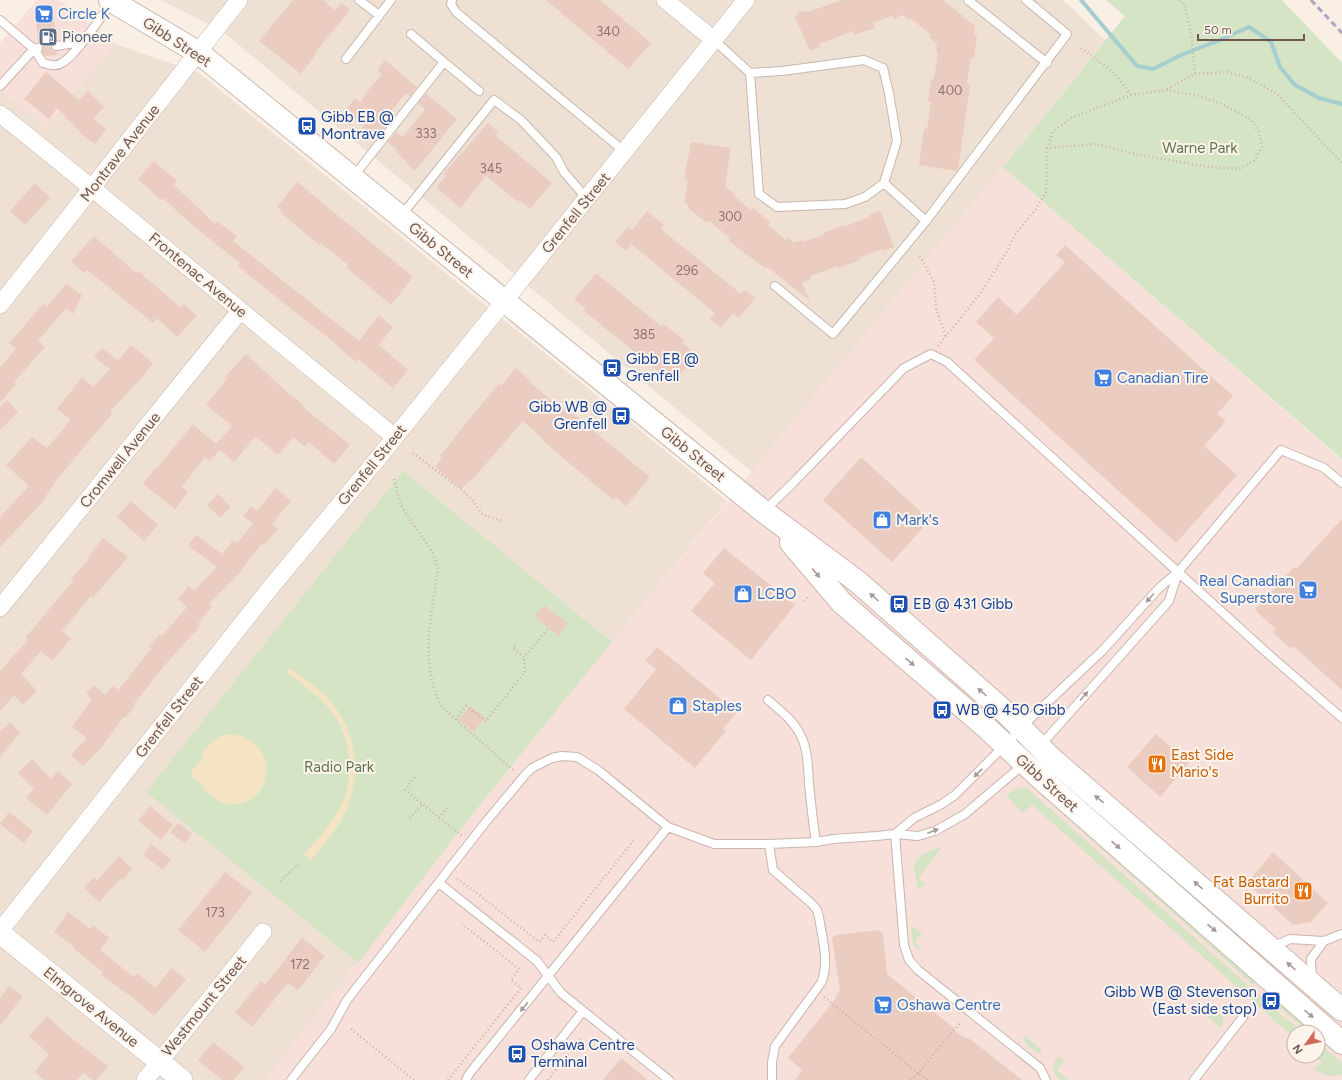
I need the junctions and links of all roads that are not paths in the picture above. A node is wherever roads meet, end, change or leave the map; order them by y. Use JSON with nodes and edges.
{"nodes":[{"id":1,"x":239,"y":0,"type":"edge"},
{"id":2,"x":359,"y":0,"type":"edge"},
{"id":3,"x":391,"y":0,"type":"edge"},
{"id":4,"x":452,"y":0,"type":"edge"},
{"id":5,"x":665,"y":0,"type":"edge"},
{"id":6,"x":746,"y":0,"type":"edge"},
{"id":7,"x":968,"y":0,"type":"edge"},
{"id":8,"x":1026,"y":0,"type":"edge"},
{"id":9,"x":111,"y":1,"type":"edge"},
{"id":10,"x":378,"y":15,"type":"junction"},
{"id":11,"x":0,"y":20,"type":"edge"},
{"id":12,"x":411,"y":34,"type":"dead end"},
{"id":13,"x":714,"y":40,"type":"junction"},
{"id":14,"x":82,"y":42,"type":"junction"},
{"id":15,"x":56,"y":46,"type":"dead end"},
{"id":16,"x":36,"y":49,"type":"junction"},
{"id":17,"x":199,"y":53,"type":"junction"},
{"id":18,"x":346,"y":59,"type":"dead end"},
{"id":19,"x":444,"y":62,"type":"junction"},
{"id":20,"x":1046,"y":63,"type":"junction"},
{"id":21,"x":750,"y":73,"type":"junction"},
{"id":22,"x":0,"y":86,"type":"edge"},
{"id":23,"x":479,"y":91,"type":"dead end"},
{"id":24,"x":0,"y":114,"type":"edge"},
{"id":25,"x":625,"y":152,"type":"junction"},
{"id":26,"x":353,"y":178,"type":"junction"},
{"id":27,"x":884,"y":183,"type":"junction"},
{"id":28,"x":92,"y":187,"type":"junction"},
{"id":29,"x":587,"y":199,"type":"junction"},
{"id":30,"x":400,"y":216,"type":"junction"},
{"id":31,"x":926,"y":221,"type":"junction"},
{"id":32,"x":775,"y":286,"type":"dead end"},
{"id":33,"x":505,"y":301,"type":"junction"},
{"id":34,"x":0,"y":305,"type":"edge"},
{"id":35,"x":240,"y":311,"type":"junction"},
{"id":36,"x":396,"y":437,"type":"junction"},
{"id":37,"x":1342,"y":483,"type":"edge"},
{"id":38,"x":763,"y":511,"type":"junction"},
{"id":39,"x":1178,"y":572,"type":"junction"},
{"id":40,"x":0,"y":608,"type":"edge"},
{"id":41,"x":768,"y":700,"type":"dead end"},
{"id":42,"x":1342,"y":718,"type":"edge"},
{"id":43,"x":1021,"y":728,"type":"junction"},
{"id":44,"x":1006,"y":746,"type":"junction"},
{"id":45,"x":1032,"y":755,"type":"junction"},
{"id":46,"x":668,"y":826,"type":"junction"},
{"id":47,"x":895,"y":834,"type":"junction"},
{"id":48,"x":816,"y":842,"type":"junction"},
{"id":49,"x":769,"y":844,"type":"junction"},
{"id":50,"x":439,"y":882,"type":"junction"},
{"id":51,"x":0,"y":932,"type":"edge"},
{"id":52,"x":264,"y":932,"type":"dead end"},
{"id":53,"x":1342,"y":934,"type":"edge"},
{"id":54,"x":1324,"y":941,"type":"junction"},
{"id":55,"x":1270,"y":948,"type":"junction"},
{"id":56,"x":548,"y":976,"type":"junction"},
{"id":57,"x":1312,"y":984,"type":"junction"},
{"id":58,"x":1342,"y":1010,"type":"edge"},
{"id":59,"x":583,"y":1011,"type":"junction"},
{"id":60,"x":1243,"y":1017,"type":"dead end"},
{"id":61,"x":1342,"y":1043,"type":"edge"},
{"id":62,"x":160,"y":1062,"type":"junction"},
{"id":63,"x":145,"y":1080,"type":"edge"},
{"id":64,"x":182,"y":1080,"type":"edge"},
{"id":65,"x":291,"y":1080,"type":"edge"},
{"id":66,"x":466,"y":1080,"type":"edge"},
{"id":67,"x":529,"y":1080,"type":"edge"},
{"id":68,"x":668,"y":1080,"type":"edge"},
{"id":69,"x":772,"y":1080,"type":"edge"},
{"id":70,"x":1046,"y":1080,"type":"edge"},
{"id":71,"x":1194,"y":1080,"type":"edge"}],
"edges":[{"from":1,"to":17,"type":"street","name":"Montrave Avenue"},
{"from":2,"to":10,"type":"lane"},
{"from":3,"to":10,"type":"lane"},
{"from":4,"to":25,"type":"lane"},
{"from":5,"to":13,"type":"street"},
{"from":6,"to":13,"type":"street","name":"Grenfell Street"},
{"from":7,"to":20,"type":"lane"},
{"from":8,"to":20,"type":"lane"},
{"from":9,"to":14,"type":"lane"},
{"from":9,"to":17,"type":"main road","name":"Gibb Street"},
{"from":10,"to":18,"type":"lane"},
{"from":11,"to":16,"type":"lane"},
{"from":12,"to":19,"type":"lane"},
{"from":13,"to":21,"type":"lane"},
{"from":13,"to":25,"type":"street","name":"Grenfell Street"},
{"from":14,"to":15,"type":"lane"},
{"from":14,"to":16,"type":"lane"},
{"from":16,"to":22,"type":"lane"},
{"from":17,"to":26,"type":"main road","name":"Gibb Street"},
{"from":17,"to":28,"type":"street","name":"Montrave Avenue"},
{"from":19,"to":23,"type":"lane"},
{"from":19,"to":26,"type":"lane"},
{"from":20,"to":31,"type":"lane"},
{"from":21,"to":27,"type":"lane"},
{"from":21,"to":27,"type":"lane"},
{"from":24,"to":28,"type":"street","name":"Frontenac Avenue"},
{"from":25,"to":29,"type":"street","name":"Grenfell Street"},
{"from":26,"to":30,"type":"main road","name":"Gibb Street"},
{"from":27,"to":31,"type":"lane"},
{"from":28,"to":34,"type":"street","name":"Montrave Avenue"},
{"from":28,"to":35,"type":"street","name":"Frontenac Avenue"},
{"from":29,"to":30,"type":"lane"},
{"from":29,"to":33,"type":"street","name":"Grenfell Street"},
{"from":30,"to":33,"type":"main road","name":"Gibb Street"},
{"from":31,"to":32,"type":"lane"},
{"from":33,"to":36,"type":"street","name":"Grenfell Street"},
{"from":33,"to":38,"type":"main road","name":"Gibb Street"},
{"from":35,"to":36,"type":"street","name":"Frontenac Avenue"},
{"from":35,"to":40,"type":"street","name":"Cromwell Avenue"},
{"from":36,"to":51,"type":"street","name":"Grenfell Street"},
{"from":37,"to":39,"type":"lane"},
{"from":38,"to":39,"type":"lane"},
{"from":43,"to":38,"type":"main road","name":"Gibb Street","one_way":true},
{"from":38,"to":44,"type":"main road","name":"Gibb Street","one_way":true},
{"from":39,"to":42,"type":"lane"},
{"from":39,"to":43,"type":"lane","one_way":true},
{"from":45,"to":39,"type":"lane","one_way":true},
{"from":41,"to":48,"type":"lane"},
{"from":43,"to":44,"type":"lane"},
{"from":43,"to":45,"type":"main road","name":"Gibb Street"},
{"from":44,"to":45,"type":"main road","name":"Gibb Street"},
{"from":44,"to":47,"type":"lane","one_way":true},
{"from":47,"to":45,"type":"lane","one_way":true},
{"from":55,"to":45,"type":"main road","name":"Gibb Street","one_way":true},
{"from":45,"to":61,"type":"main road","name":"Gibb Street","one_way":true},
{"from":46,"to":49,"type":"lane"},
{"from":46,"to":50,"type":"lane"},
{"from":46,"to":56,"type":"lane"},
{"from":47,"to":48,"type":"lane"},
{"from":47,"to":70,"type":"lane"},
{"from":48,"to":49,"type":"lane"},
{"from":49,"to":69,"type":"lane"},
{"from":50,"to":56,"type":"lane"},
{"from":50,"to":65,"type":"lane"},
{"from":51,"to":62,"type":"street","name":"Elmgrove Avenue"},
{"from":52,"to":62,"type":"street","name":"Westmount Street"},
{"from":53,"to":54,"type":"lane"},
{"from":54,"to":55,"type":"lane"},
{"from":54,"to":57,"type":"lane"},
{"from":57,"to":55,"type":"main road","name":"Gibb Street","one_way":true},
{"from":56,"to":59,"type":"lane"},
{"from":56,"to":66,"type":"lane","one_way":true},
{"from":57,"to":58,"type":"main road","name":"Gibb Street"},
{"from":59,"to":67,"type":"lane"},
{"from":59,"to":68,"type":"lane"},
{"from":60,"to":71,"type":"lane"},
{"from":62,"to":63,"type":"street","name":"Westmount Street"},
{"from":62,"to":64,"type":"street","name":"Elmgrove Avenue"}]}
